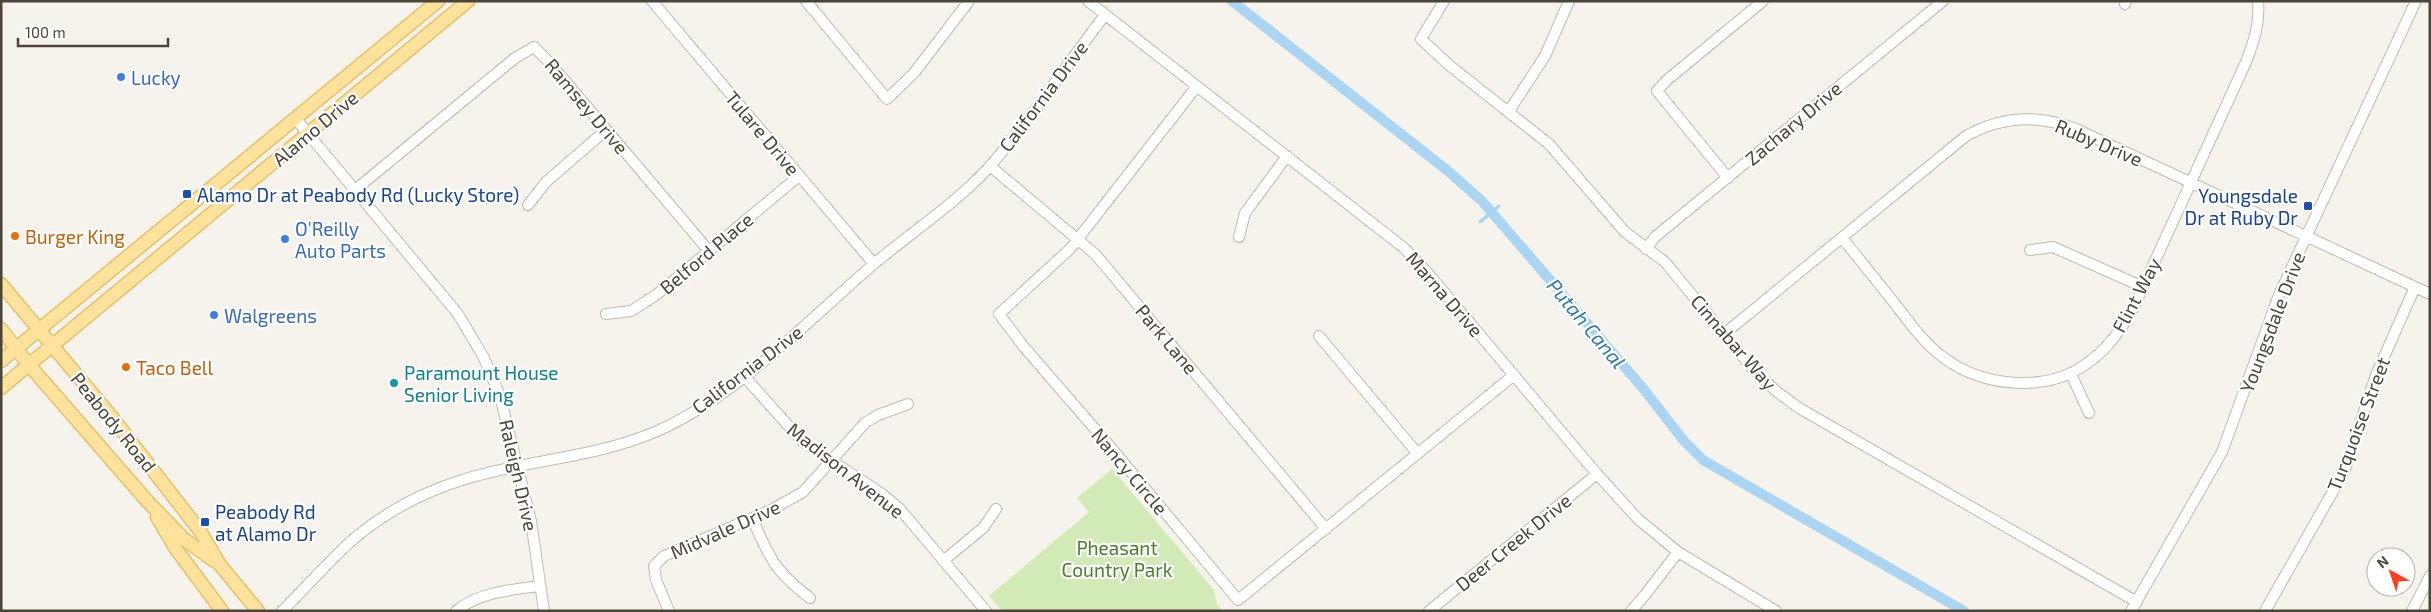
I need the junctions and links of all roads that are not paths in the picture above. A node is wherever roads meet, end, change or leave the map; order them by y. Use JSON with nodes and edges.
{"nodes":[{"id":1,"x":438,"y":1,"type":"edge"},
{"id":2,"x":468,"y":1,"type":"edge"},
{"id":3,"x":652,"y":1,"type":"edge"},
{"id":4,"x":969,"y":1,"type":"edge"},
{"id":5,"x":1088,"y":1,"type":"edge"},
{"id":6,"x":1444,"y":1,"type":"edge"},
{"id":7,"x":1570,"y":1,"type":"edge"},
{"id":8,"x":1762,"y":1,"type":"edge"},
{"id":9,"x":1943,"y":1,"type":"edge"},
{"id":10,"x":2258,"y":1,"type":"edge"},
{"id":11,"x":2416,"y":1,"type":"edge"},
{"id":12,"x":812,"y":4,"type":"edge"},
{"id":13,"x":1106,"y":15,"type":"junction"},
{"id":14,"x":1197,"y":86,"type":"junction"},
{"id":15,"x":1508,"y":111,"type":"junction"},
{"id":16,"x":295,"y":118,"type":"junction"},
{"id":17,"x":606,"y":130,"type":"junction"},
{"id":18,"x":308,"y":133,"type":"junction"},
{"id":19,"x":1287,"y":156,"type":"junction"},
{"id":20,"x":990,"y":166,"type":"junction"},
{"id":21,"x":799,"y":176,"type":"junction"},
{"id":22,"x":1728,"y":178,"type":"junction"},
{"id":23,"x":2192,"y":182,"type":"junction"},
{"id":24,"x":355,"y":190,"type":"junction"},
{"id":25,"x":528,"y":205,"type":"dead end"},
{"id":26,"x":2306,"y":236,"type":"junction"},
{"id":27,"x":1239,"y":237,"type":"dead end"},
{"id":28,"x":1078,"y":238,"type":"junction"},
{"id":29,"x":1842,"y":238,"type":"junction"},
{"id":30,"x":1646,"y":249,"type":"junction"},
{"id":31,"x":2030,"y":250,"type":"dead end"},
{"id":32,"x":708,"y":251,"type":"junction"},
{"id":33,"x":874,"y":264,"type":"junction"},
{"id":34,"x":1,"y":284,"type":"edge"},
{"id":35,"x":2143,"y":287,"type":"junction"},
{"id":36,"x":2415,"y":287,"type":"junction"},
{"id":37,"x":2430,"y":294,"type":"edge"},
{"id":38,"x":606,"y":314,"type":"dead end"},
{"id":39,"x":1,"y":330,"type":"edge"},
{"id":40,"x":38,"y":330,"type":"junction"},
{"id":41,"x":1724,"y":334,"type":"junction"},
{"id":42,"x":1319,"y":336,"type":"dead end"},
{"id":43,"x":51,"y":346,"type":"junction"},
{"id":44,"x":16,"y":348,"type":"junction"},
{"id":45,"x":1,"y":361,"type":"edge"},
{"id":46,"x":28,"y":365,"type":"junction"},
{"id":47,"x":2071,"y":374,"type":"junction"},
{"id":48,"x":1514,"y":375,"type":"junction"},
{"id":49,"x":744,"y":376,"type":"junction"},
{"id":50,"x":1,"y":388,"type":"edge"},
{"id":51,"x":908,"y":404,"type":"dead end"},
{"id":52,"x":2089,"y":413,"type":"dead end"},
{"id":53,"x":1418,"y":454,"type":"junction"},
{"id":54,"x":831,"y":461,"type":"junction"},
{"id":55,"x":517,"y":467,"type":"junction"},
{"id":56,"x":1597,"y":474,"type":"junction"},
{"id":57,"x":148,"y":502,"type":"junction"},
{"id":58,"x":996,"y":509,"type":"dead end"},
{"id":59,"x":752,"y":518,"type":"junction"},
{"id":60,"x":1326,"y":529,"type":"junction"},
{"id":61,"x":1678,"y":552,"type":"junction"},
{"id":62,"x":943,"y":561,"type":"junction"},
{"id":63,"x":220,"y":565,"type":"junction"},
{"id":64,"x":2430,"y":576,"type":"edge"},
{"id":65,"x":539,"y":586,"type":"junction"},
{"id":66,"x":810,"y":598,"type":"dead end"},
{"id":67,"x":2134,"y":606,"type":"edge"},
{"id":68,"x":1775,"y":610,"type":"edge"},
{"id":69,"x":222,"y":611,"type":"edge"},
{"id":70,"x":258,"y":611,"type":"edge"},
{"id":71,"x":282,"y":611,"type":"edge"},
{"id":72,"x":456,"y":611,"type":"edge"},
{"id":73,"x":544,"y":611,"type":"edge"},
{"id":74,"x":669,"y":611,"type":"edge"},
{"id":75,"x":986,"y":611,"type":"edge"},
{"id":76,"x":1429,"y":611,"type":"edge"},
{"id":77,"x":1631,"y":611,"type":"edge"},
{"id":78,"x":2266,"y":611,"type":"edge"},
{"id":79,"x":2412,"y":611,"type":"edge"}],
"edges":[{"from":1,"to":16,"type":"main road","name":"Alamo Drive"},
{"from":2,"to":18,"type":"main road","name":"Alamo Drive"},
{"from":3,"to":21,"type":"street","name":"Tulare Drive"},
{"from":4,"to":12,"type":"street"},
{"from":5,"to":13,"type":"street","name":"Marna Drive"},
{"from":6,"to":15,"type":"street","name":"Cinnabar Way"},
{"from":7,"to":15,"type":"street"},
{"from":8,"to":22,"type":"street"},
{"from":9,"to":22,"type":"street","name":"Zachary Drive"},
{"from":10,"to":23,"type":"street","name":"Flint Way"},
{"from":11,"to":26,"type":"street","name":"Youngsdale Drive"},
{"from":13,"to":14,"type":"street","name":"Marna Drive"},
{"from":13,"to":20,"type":"street","name":"California Drive"},
{"from":14,"to":19,"type":"street","name":"Marna Drive"},
{"from":14,"to":28,"type":"street"},
{"from":15,"to":30,"type":"street","name":"Cinnabar Way"},
{"from":16,"to":18,"type":"street","name":"Raleigh Drive"},
{"from":16,"to":40,"type":"main road","name":"Alamo Drive"},
{"from":17,"to":24,"type":"street","name":"Ramsey Drive"},
{"from":17,"to":25,"type":"street"},
{"from":17,"to":32,"type":"street","name":"Ramsey Drive"},
{"from":18,"to":24,"type":"street","name":"Raleigh Drive"},
{"from":18,"to":43,"type":"main road","name":"Alamo Drive"},
{"from":19,"to":27,"type":"street"},
{"from":19,"to":48,"type":"street","name":"Marna Drive"},
{"from":20,"to":28,"type":"street","name":"Park Lane"},
{"from":20,"to":33,"type":"street","name":"California Drive"},
{"from":21,"to":32,"type":"street","name":"Belford Place"},
{"from":21,"to":33,"type":"street","name":"Tulare Drive"},
{"from":22,"to":30,"type":"street","name":"Zachary Drive"},
{"from":23,"to":26,"type":"street","name":"Ruby Drive"},
{"from":23,"to":29,"type":"street","name":"Ruby Drive"},
{"from":23,"to":35,"type":"street","name":"Flint Way"},
{"from":24,"to":55,"type":"street","name":"Raleigh Drive"},
{"from":26,"to":36,"type":"street","name":"Ruby Drive"},
{"from":26,"to":67,"type":"street","name":"Youngsdale Drive"},
{"from":28,"to":60,"type":"street","name":"Park Lane"},
{"from":28,"to":60,"type":"street","name":"Nancy Circle"},
{"from":29,"to":41,"type":"street","name":"Ruby Drive"},
{"from":29,"to":47,"type":"street","name":"Flint Way"},
{"from":30,"to":41,"type":"street","name":"Cinnabar Way"},
{"from":31,"to":35,"type":"street"},
{"from":32,"to":38,"type":"street","name":"Belford Place"},
{"from":33,"to":49,"type":"street","name":"California Drive"},
{"from":34,"to":40,"type":"main road","name":"Peabody Road"},
{"from":35,"to":47,"type":"street","name":"Flint Way"},
{"from":36,"to":37,"type":"street","name":"Ruby Drive"},
{"from":36,"to":78,"type":"street","name":"Turquoise Street"},
{"from":39,"to":44,"type":"main road","name":"Peabody Road"},
{"from":40,"to":43,"type":"main road","name":"Peabody Road"},
{"from":40,"to":44,"type":"main road","name":"Alamo Drive"},
{"from":41,"to":67,"type":"street","name":"Cinnabar Way"},
{"from":42,"to":53,"type":"street"},
{"from":43,"to":46,"type":"main road","name":"Alamo Drive"},
{"from":43,"to":63,"type":"main road","name":"Peabody Road"},
{"from":44,"to":45,"type":"main road","name":"Alamo Drive"},
{"from":44,"to":46,"type":"main road","name":"Peabody Road"},
{"from":46,"to":50,"type":"main road","name":"Alamo Drive"},
{"from":46,"to":57,"type":"main road","name":"Peabody Road"},
{"from":47,"to":52,"type":"street"},
{"from":48,"to":53,"type":"street","name":"Nancy Circle"},
{"from":48,"to":56,"type":"street","name":"Marna Drive"},
{"from":49,"to":54,"type":"street","name":"Madison Avenue"},
{"from":49,"to":55,"type":"street","name":"California Drive"},
{"from":51,"to":54,"type":"street","name":"Midvale Drive"},
{"from":53,"to":60,"type":"street","name":"Nancy Circle"},
{"from":54,"to":59,"type":"street","name":"Midvale Drive"},
{"from":54,"to":62,"type":"street","name":"Madison Avenue"},
{"from":55,"to":65,"type":"street","name":"Raleigh Drive"},
{"from":55,"to":71,"type":"street","name":"California Drive"},
{"from":56,"to":61,"type":"street","name":"Marna Drive"},
{"from":56,"to":76,"type":"street","name":"Deer Creek Drive"},
{"from":57,"to":63,"type":"main road","name":"Peabody Road"},
{"from":57,"to":69,"type":"main road"},
{"from":58,"to":62,"type":"street"},
{"from":59,"to":66,"type":"street"},
{"from":59,"to":74,"type":"street","name":"Midvale Drive"},
{"from":61,"to":68,"type":"street","name":"Marna Drive"},
{"from":61,"to":77,"type":"street"},
{"from":62,"to":75,"type":"street","name":"Madison Avenue"},
{"from":63,"to":70,"type":"main road","name":"Peabody Road"},
{"from":64,"to":79,"type":"street"},
{"from":65,"to":72,"type":"street"},
{"from":65,"to":73,"type":"street","name":"Raleigh Drive"}]}
